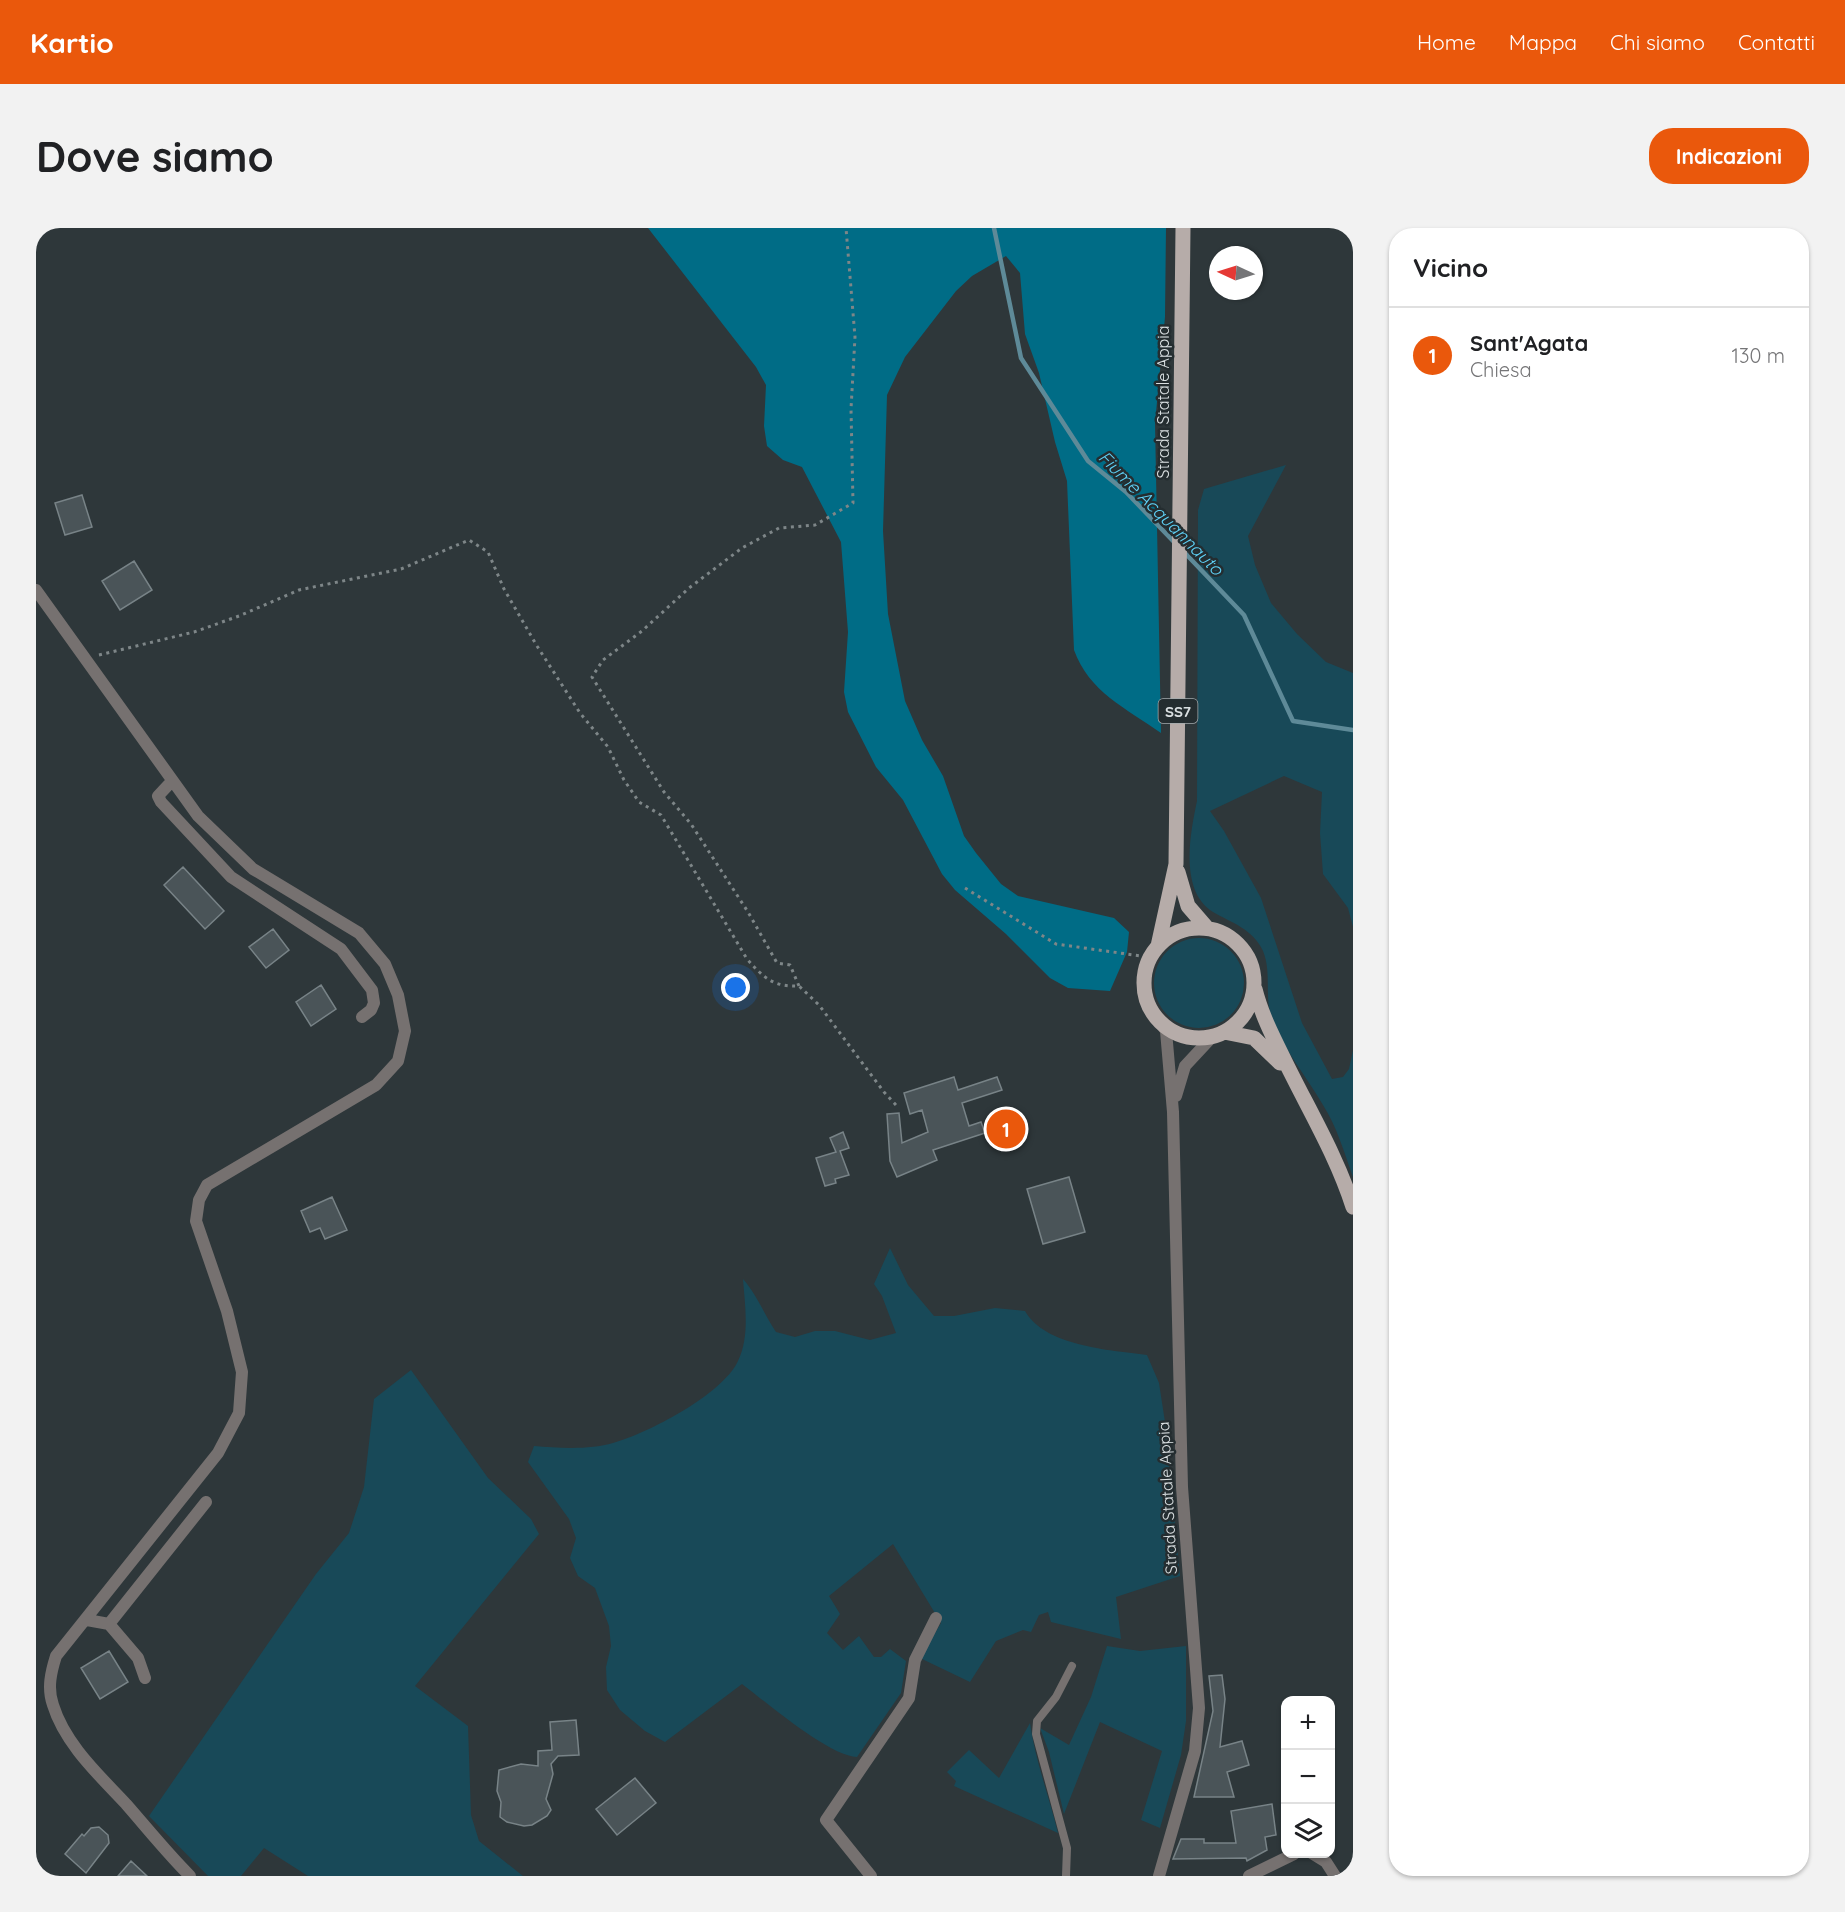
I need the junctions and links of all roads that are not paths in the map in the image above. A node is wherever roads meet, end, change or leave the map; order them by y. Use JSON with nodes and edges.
{"nodes":[{"id":1,"x":1183,"y":228,"type":"edge"},
{"id":2,"x":36,"y":590,"type":"edge"},
{"id":3,"x":172,"y":781,"type":"junction"},
{"id":4,"x":1176,"y":864,"type":"junction"},
{"id":5,"x":1207,"y":928,"type":"junction"},
{"id":6,"x":1154,"y":951,"type":"junction"},
{"id":7,"x":1254,"y":986,"type":"junction"},
{"id":8,"x":362,"y":1017,"type":"dead end"},
{"id":9,"x":1162,"y":1024,"type":"junction"},
{"id":10,"x":1218,"y":1035,"type":"junction"},
{"id":11,"x":1291,"y":1077,"type":"junction"},
{"id":12,"x":1173,"y":1112,"type":"junction"},
{"id":13,"x":1353,"y":1207,"type":"edge"},
{"id":14,"x":206,"y":1502,"type":"dead end"},
{"id":15,"x":936,"y":1618,"type":"dead end"},
{"id":16,"x":87,"y":1620,"type":"junction"},
{"id":17,"x":110,"y":1624,"type":"junction"},
{"id":18,"x":1072,"y":1666,"type":"dead end"},
{"id":19,"x":145,"y":1678,"type":"dead end"},
{"id":20,"x":1286,"y":1858,"type":"edge"},
{"id":21,"x":1320,"y":1858,"type":"edge"},
{"id":22,"x":184,"y":1874,"type":"edge"},
{"id":23,"x":871,"y":1876,"type":"edge"},
{"id":24,"x":1066,"y":1876,"type":"edge"},
{"id":25,"x":1159,"y":1876,"type":"edge"},
{"id":26,"x":1249,"y":1876,"type":"edge"},
{"id":27,"x":1335,"y":1876,"type":"edge"}],
"edges":[{"from":1,"to":4,"type":"main road","name":"Strada Statale Appia","number":"SS7"},
{"from":2,"to":3,"type":"street"},
{"from":3,"to":8,"type":"street"},
{"from":3,"to":16,"type":"street"},
{"from":4,"to":5,"type":"main road","name":"Strada Statale Appia","number":"SS7"},
{"from":4,"to":6,"type":"main road","name":"Strada Statale Appia","number":"SS7"},
{"from":5,"to":6,"type":"main road"},
{"from":5,"to":7,"type":"main road","name":"Strada Statale Appia","number":"SS7"},
{"from":6,"to":9,"type":"main road","name":"Strada Statale Appia","number":"SS7"},
{"from":7,"to":10,"type":"main road","name":"Strada Statale Appia","number":"SS7"},
{"from":7,"to":11,"type":"main road","number":"SS7"},
{"from":9,"to":10,"type":"main road","number":"SS7"},
{"from":9,"to":12,"type":"street","name":"Strada Statale Appia","number":"SS7"},
{"from":10,"to":11,"type":"main road","number":"SS7"},
{"from":10,"to":12,"type":"street","name":"Strada Statale Appia","number":"SS7"},
{"from":11,"to":13,"type":"main road","number":"SS7"},
{"from":12,"to":25,"type":"street","name":"Strada Statale Appia","number":"SS7"},
{"from":14,"to":17,"type":"street"},
{"from":15,"to":23,"type":"street"},
{"from":16,"to":17,"type":"street"},
{"from":16,"to":22,"type":"street"},
{"from":17,"to":19,"type":"street"},
{"from":18,"to":24,"type":"lane"},
{"from":20,"to":26,"type":"street"},
{"from":21,"to":27,"type":"street"}]}
